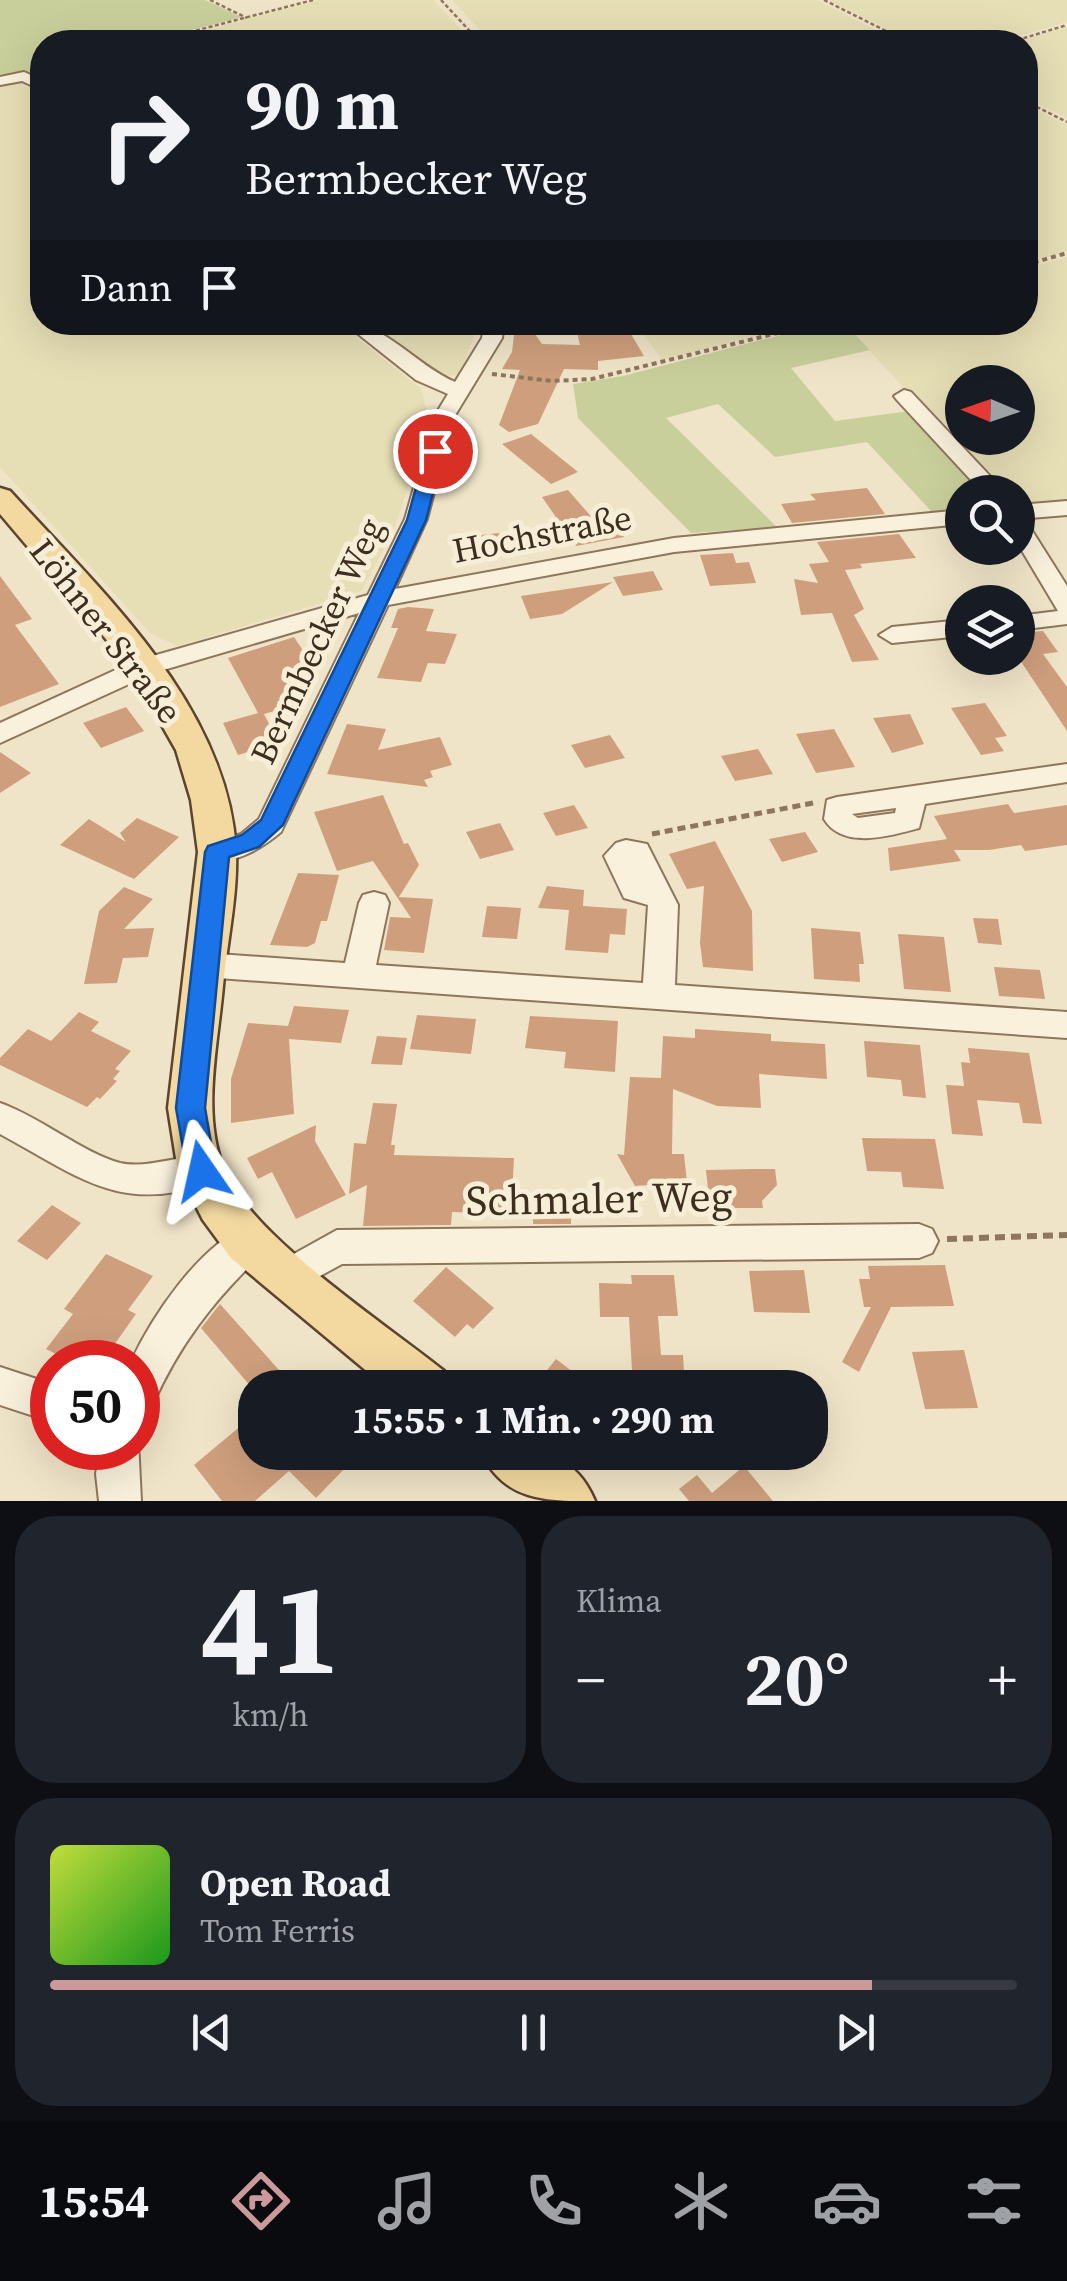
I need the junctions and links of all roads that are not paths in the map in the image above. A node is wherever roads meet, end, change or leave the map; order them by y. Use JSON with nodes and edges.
{"nodes":[{"id":1,"x":30,"y":79,"type":"edge"},
{"id":2,"x":0,"y":81,"type":"edge"},
{"id":3,"x":369,"y":335,"type":"edge"},
{"id":4,"x":491,"y":335,"type":"edge"},
{"id":5,"x":460,"y":391,"type":"junction"},
{"id":6,"x":904,"y":396,"type":"dead end"},
{"id":7,"x":978,"y":475,"type":"edge"},
{"id":8,"x":0,"y":498,"type":"edge"},
{"id":9,"x":1067,"y":508,"type":"edge"},
{"id":10,"x":1035,"y":511,"type":"edge"},
{"id":11,"x":945,"y":520,"type":"edge"},
{"id":12,"x":1035,"y":554,"type":"edge"},
{"id":13,"x":380,"y":599,"type":"junction"},
{"id":14,"x":1067,"y":606,"type":"edge"},
{"id":15,"x":1067,"y":618,"type":"edge"},
{"id":16,"x":1035,"y":621,"type":"edge"},
{"id":17,"x":945,"y":630,"type":"edge"},
{"id":18,"x":892,"y":636,"type":"dead end"},
{"id":19,"x":144,"y":668,"type":"junction"},
{"id":20,"x":0,"y":734,"type":"edge"},
{"id":21,"x":1067,"y":773,"type":"edge"},
{"id":22,"x":838,"y":807,"type":"road end"},
{"id":23,"x":637,"y":851,"type":"road end"},
{"id":24,"x":217,"y":852,"type":"junction"},
{"id":25,"x":374,"y":903,"type":"dead end"},
{"id":26,"x":204,"y":965,"type":"junction"},
{"id":27,"x":358,"y":975,"type":"junction"},
{"id":28,"x":658,"y":998,"type":"junction"},
{"id":29,"x":1067,"y":1024,"type":"edge"},
{"id":30,"x":0,"y":1118,"type":"edge"},
{"id":31,"x":202,"y":1171,"type":"junction"},
{"id":32,"x":919,"y":1240,"type":"road end"},
{"id":33,"x":248,"y":1243,"type":"junction"},
{"id":34,"x":288,"y":1277,"type":"junction"},
{"id":35,"x":160,"y":1342,"type":"edge"},
{"id":36,"x":404,"y":1370,"type":"edge"},
{"id":37,"x":0,"y":1386,"type":"edge"},
{"id":38,"x":30,"y":1396,"type":"edge"},
{"id":39,"x":117,"y":1470,"type":"edge"},
{"id":40,"x":529,"y":1470,"type":"edge"},
{"id":41,"x":120,"y":1501,"type":"edge"},
{"id":42,"x":568,"y":1501,"type":"edge"}],
"edges":[{"from":1,"to":2,"type":"street"},
{"from":3,"to":5,"type":"street"},
{"from":4,"to":5,"type":"street","name":"Bermbecker Weg"},
{"from":5,"to":13,"type":"street","name":"Bermbecker Weg"},
{"from":6,"to":7,"type":"street"},
{"from":8,"to":19,"type":"main road","name":"Löhner Straße"},
{"from":9,"to":10,"type":"street"},
{"from":11,"to":13,"type":"street","name":"Hochstraße"},
{"from":12,"to":14,"type":"street"},
{"from":13,"to":19,"type":"street","name":"Hochstraße"},
{"from":13,"to":24,"type":"street","name":"Bermbecker Weg"},
{"from":15,"to":16,"type":"street"},
{"from":17,"to":18,"type":"street"},
{"from":19,"to":20,"type":"street","name":"Hochstraße"},
{"from":19,"to":24,"type":"main road","name":"Löhner Straße"},
{"from":21,"to":22,"type":"street"},
{"from":23,"to":28,"type":"street"},
{"from":24,"to":26,"type":"main road","name":"Löhner Straße"},
{"from":25,"to":27,"type":"street"},
{"from":26,"to":27,"type":"street"},
{"from":26,"to":31,"type":"main road","name":"Löhner Straße"},
{"from":27,"to":28,"type":"street"},
{"from":28,"to":29,"type":"street"},
{"from":30,"to":31,"type":"street"},
{"from":31,"to":33,"type":"main road","name":"Löhner Straße"},
{"from":32,"to":34,"type":"street","name":"Schmaler Weg"},
{"from":33,"to":34,"type":"main road","name":"Löhner Straße"},
{"from":33,"to":35,"type":"street"},
{"from":34,"to":36,"type":"main road","name":"Löhner Straße"},
{"from":37,"to":38,"type":"street"},
{"from":39,"to":41,"type":"street"},
{"from":40,"to":42,"type":"main road"}]}
